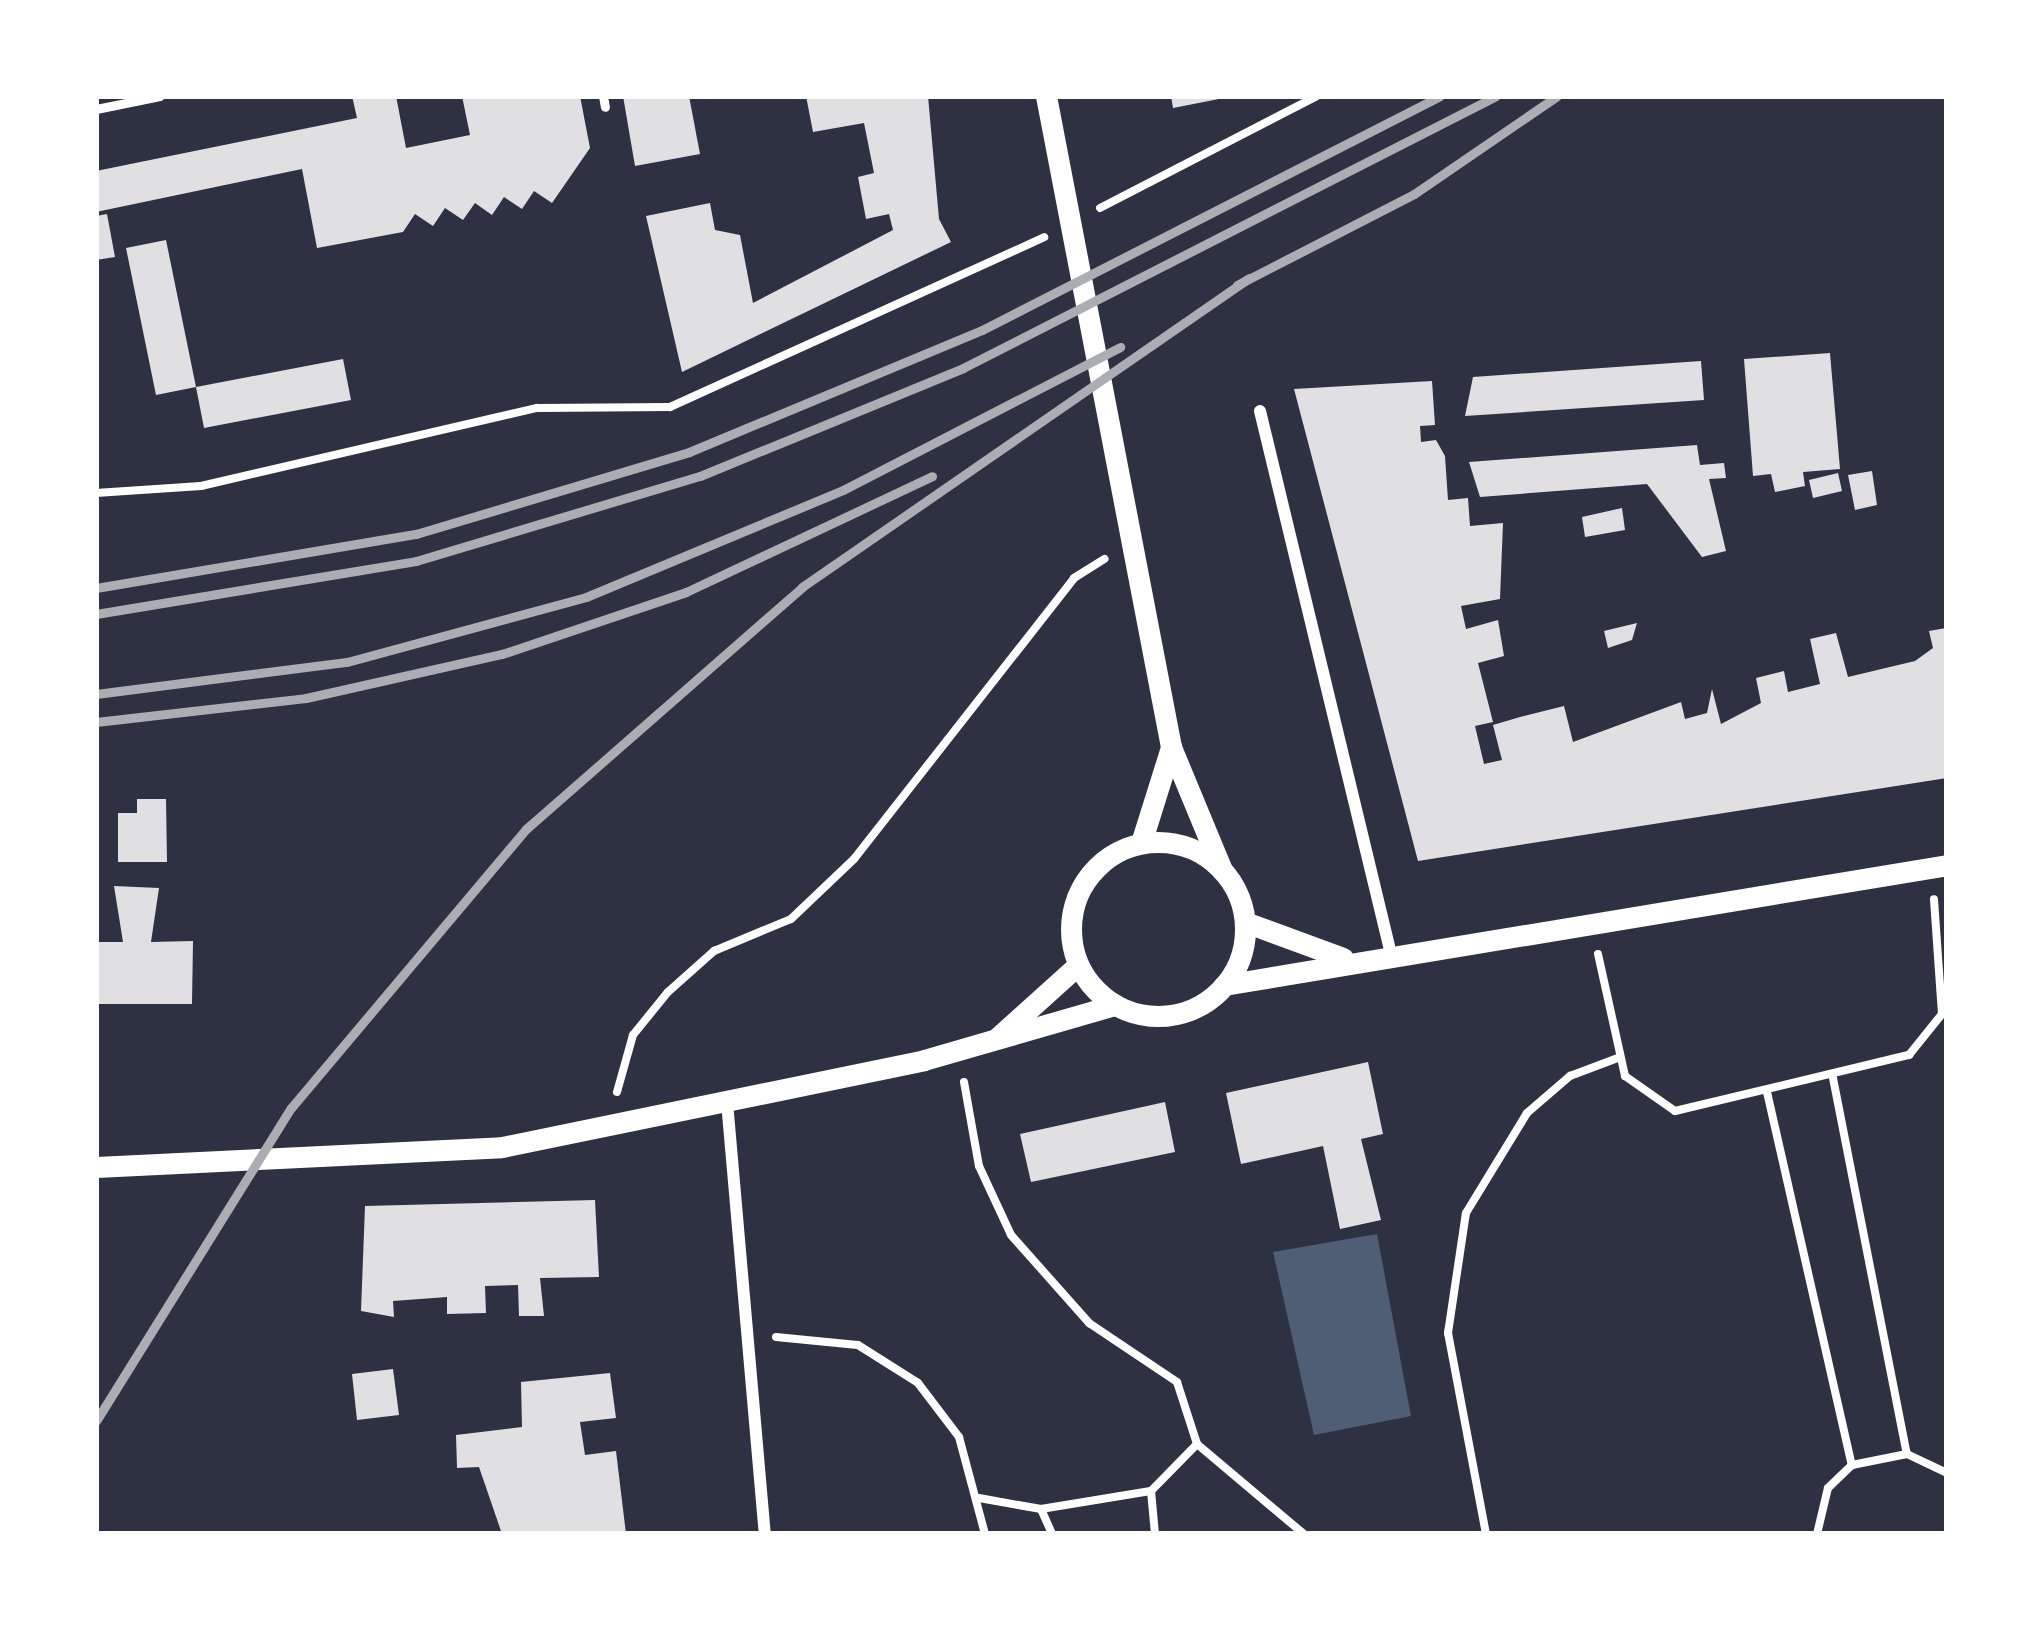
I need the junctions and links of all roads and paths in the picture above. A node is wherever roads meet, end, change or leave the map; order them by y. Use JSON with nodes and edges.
{"nodes":[{"id":1,"x":160,"y":96,"type":"edge"},
{"id":2,"x":1046,"y":96,"type":"edge"},
{"id":3,"x":1317,"y":96,"type":"edge"},
{"id":4,"x":96,"y":109,"type":"edge"},
{"id":5,"x":1161,"y":178,"type":"dead end"},
{"id":6,"x":970,"y":274,"type":"dead end"},
{"id":7,"x":1260,"y":411,"type":"dead end"},
{"id":8,"x":96,"y":493,"type":"edge"},
{"id":9,"x":1132,"y":541,"type":"junction"},
{"id":10,"x":1172,"y":747,"type":"junction"},
{"id":11,"x":1141,"y":843,"type":"junction"},
{"id":12,"x":1939,"y":866,"type":"edge"},
{"id":13,"x":1222,"y":870,"type":"junction"},
{"id":14,"x":1245,"y":922,"type":"junction"},
{"id":15,"x":1593,"y":923,"type":"junction"},
{"id":16,"x":1391,"y":954,"type":"junction"},
{"id":17,"x":1343,"y":958,"type":"junction"},
{"id":18,"x":1078,"y":965,"type":"junction"},
{"id":19,"x":1224,"y":986,"type":"junction"},
{"id":20,"x":1945,"y":990,"type":"edge"},
{"id":21,"x":1114,"y":1005,"type":"junction"},
{"id":22,"x":997,"y":1039,"type":"junction"},
{"id":23,"x":960,"y":1051,"type":"junction"},
{"id":24,"x":1618,"y":1058,"type":"junction"},
{"id":25,"x":1833,"y":1078,"type":"junction"},
{"id":26,"x":1767,"y":1092,"type":"junction"},
{"id":27,"x":727,"y":1102,"type":"junction"},
{"id":28,"x":622,"y":1124,"type":"junction"},
{"id":29,"x":96,"y":1167,"type":"edge"},
{"id":30,"x":748,"y":1336,"type":"junction"},
{"id":31,"x":1197,"y":1444,"type":"junction"},
{"id":32,"x":1906,"y":1454,"type":"junction"},
{"id":33,"x":1852,"y":1465,"type":"junction"},
{"id":34,"x":1947,"y":1473,"type":"edge"},
{"id":35,"x":1151,"y":1491,"type":"junction"},
{"id":36,"x":979,"y":1498,"type":"junction"},
{"id":37,"x":1041,"y":1509,"type":"junction"},
{"id":38,"x":765,"y":1534,"type":"edge"},
{"id":39,"x":985,"y":1534,"type":"edge"},
{"id":40,"x":1052,"y":1534,"type":"edge"},
{"id":41,"x":1155,"y":1534,"type":"edge"},
{"id":42,"x":1304,"y":1534,"type":"edge"},
{"id":43,"x":1486,"y":1534,"type":"edge"},
{"id":44,"x":1817,"y":1534,"type":"edge"}],
"edges":[{"from":1,"to":4,"type":"lane"},
{"from":2,"to":9,"type":"street"},
{"from":3,"to":5,"type":"path"},
{"from":6,"to":8,"type":"path"},
{"from":7,"to":16,"type":"street"},
{"from":9,"to":10,"type":"street"},
{"from":9,"to":28,"type":"path"},
{"from":10,"to":11,"type":"street"},
{"from":10,"to":13,"type":"street"},
{"from":11,"to":13,"type":"street"},
{"from":11,"to":18,"type":"street"},
{"from":12,"to":15,"type":"street"},
{"from":12,"to":20,"type":"path"},
{"from":13,"to":14,"type":"street"},
{"from":14,"to":17,"type":"street"},
{"from":14,"to":19,"type":"street"},
{"from":15,"to":16,"type":"street"},
{"from":15,"to":24,"type":"path"},
{"from":16,"to":17,"type":"street"},
{"from":17,"to":19,"type":"street"},
{"from":18,"to":21,"type":"street"},
{"from":18,"to":22,"type":"street"},
{"from":19,"to":21,"type":"street"},
{"from":20,"to":25,"type":"path"},
{"from":21,"to":22,"type":"street"},
{"from":22,"to":23,"type":"street"},
{"from":23,"to":27,"type":"street"},
{"from":23,"to":31,"type":"path"},
{"from":24,"to":26,"type":"path"},
{"from":24,"to":43,"type":"path"},
{"from":25,"to":26,"type":"path"},
{"from":25,"to":32,"type":"path"},
{"from":26,"to":33,"type":"path"},
{"from":27,"to":28,"type":"street"},
{"from":27,"to":30,"type":"street"},
{"from":28,"to":29,"type":"street"},
{"from":30,"to":36,"type":"path"},
{"from":30,"to":38,"type":"street"},
{"from":31,"to":35,"type":"path"},
{"from":31,"to":42,"type":"path"},
{"from":32,"to":33,"type":"path"},
{"from":32,"to":34,"type":"path"},
{"from":33,"to":44,"type":"path"},
{"from":35,"to":37,"type":"path"},
{"from":35,"to":41,"type":"path"},
{"from":36,"to":37,"type":"path"},
{"from":36,"to":39,"type":"path"},
{"from":37,"to":40,"type":"path"}]}
